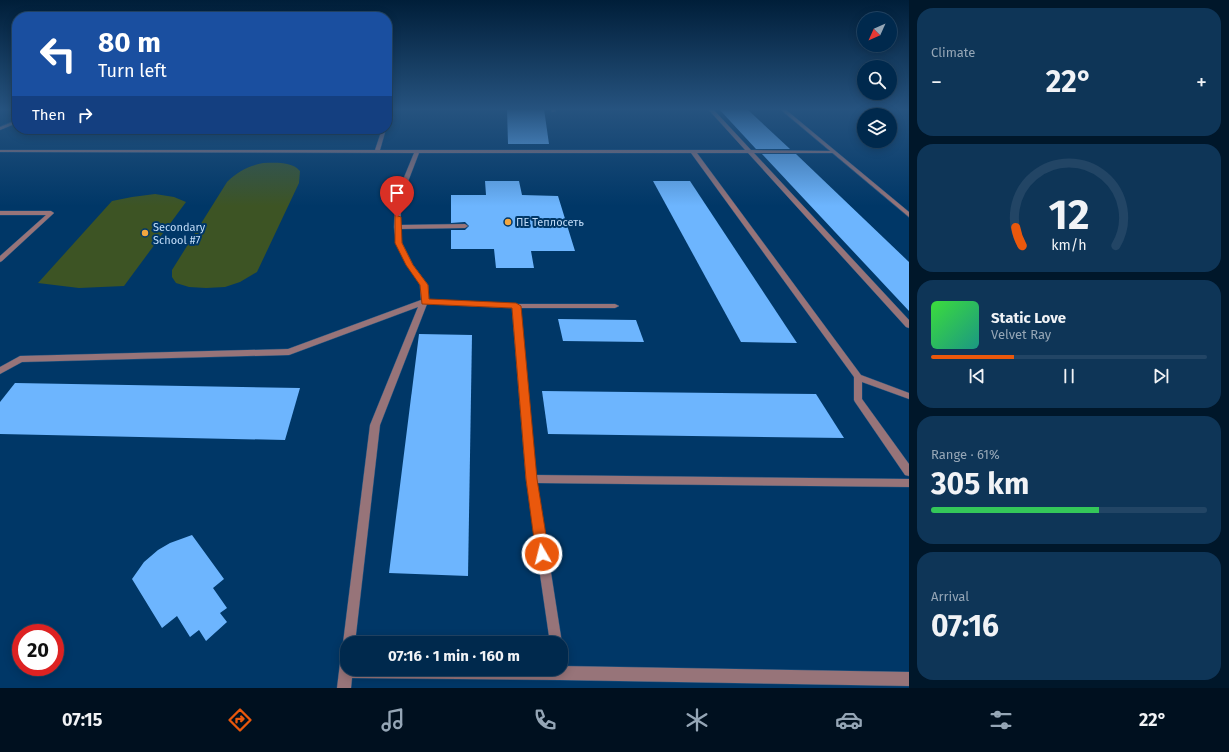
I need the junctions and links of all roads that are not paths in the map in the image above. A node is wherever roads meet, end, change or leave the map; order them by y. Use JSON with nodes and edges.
{"nodes":[{"id":1,"x":380,"y":141,"type":"edge"},
{"id":2,"x":740,"y":141,"type":"edge"},
{"id":3,"x":820,"y":141,"type":"edge"},
{"id":4,"x":0,"y":152,"type":"edge"},
{"id":5,"x":377,"y":152,"type":"junction"},
{"id":6,"x":416,"y":152,"type":"junction"},
{"id":7,"x":693,"y":152,"type":"junction"},
{"id":8,"x":750,"y":152,"type":"junction"},
{"id":9,"x":833,"y":152,"type":"junction"},
{"id":10,"x":0,"y":213,"type":"edge"},
{"id":11,"x":909,"y":215,"type":"edge"},
{"id":12,"x":464,"y":226,"type":"dead end"},
{"id":13,"x":397,"y":227,"type":"junction"},
{"id":14,"x":0,"y":260,"type":"edge"},
{"id":15,"x":425,"y":302,"type":"junction"},
{"id":16,"x":516,"y":306,"type":"junction"},
{"id":17,"x":615,"y":306,"type":"dead end"},
{"id":18,"x":909,"y":325,"type":"edge"},
{"id":19,"x":0,"y":371,"type":"edge"},
{"id":20,"x":858,"y":377,"type":"junction"},
{"id":21,"x":909,"y":396,"type":"edge"},
{"id":22,"x":909,"y":472,"type":"edge"},
{"id":23,"x":531,"y":479,"type":"junction"},
{"id":24,"x":909,"y":483,"type":"edge"},
{"id":25,"x":350,"y":636,"type":"edge"},
{"id":26,"x":555,"y":636,"type":"edge"},
{"id":27,"x":568,"y":671,"type":"edge"},
{"id":28,"x":346,"y":676,"type":"edge"},
{"id":29,"x":909,"y":680,"type":"edge"},
{"id":30,"x":344,"y":688,"type":"edge"}],
"edges":[{"from":1,"to":5,"type":"street"},
{"from":2,"to":8,"type":"street"},
{"from":3,"to":9,"type":"street"},
{"from":4,"to":5,"type":"street"},
{"from":5,"to":6,"type":"street"},
{"from":6,"to":7,"type":"street"},
{"from":6,"to":13,"type":"street"},
{"from":7,"to":8,"type":"street"},
{"from":7,"to":20,"type":"street"},
{"from":8,"to":9,"type":"street"},
{"from":8,"to":18,"type":"street"},
{"from":9,"to":11,"type":"street"},
{"from":10,"to":14,"type":"street"},
{"from":12,"to":13,"type":"street"},
{"from":13,"to":15,"type":"street"},
{"from":15,"to":16,"type":"street"},
{"from":15,"to":19,"type":"street"},
{"from":15,"to":25,"type":"street"},
{"from":16,"to":17,"type":"street"},
{"from":16,"to":23,"type":"street"},
{"from":20,"to":21,"type":"street"},
{"from":20,"to":22,"type":"street"},
{"from":23,"to":24,"type":"street"},
{"from":23,"to":26,"type":"street"},
{"from":27,"to":29,"type":"street"},
{"from":28,"to":30,"type":"street"}]}
